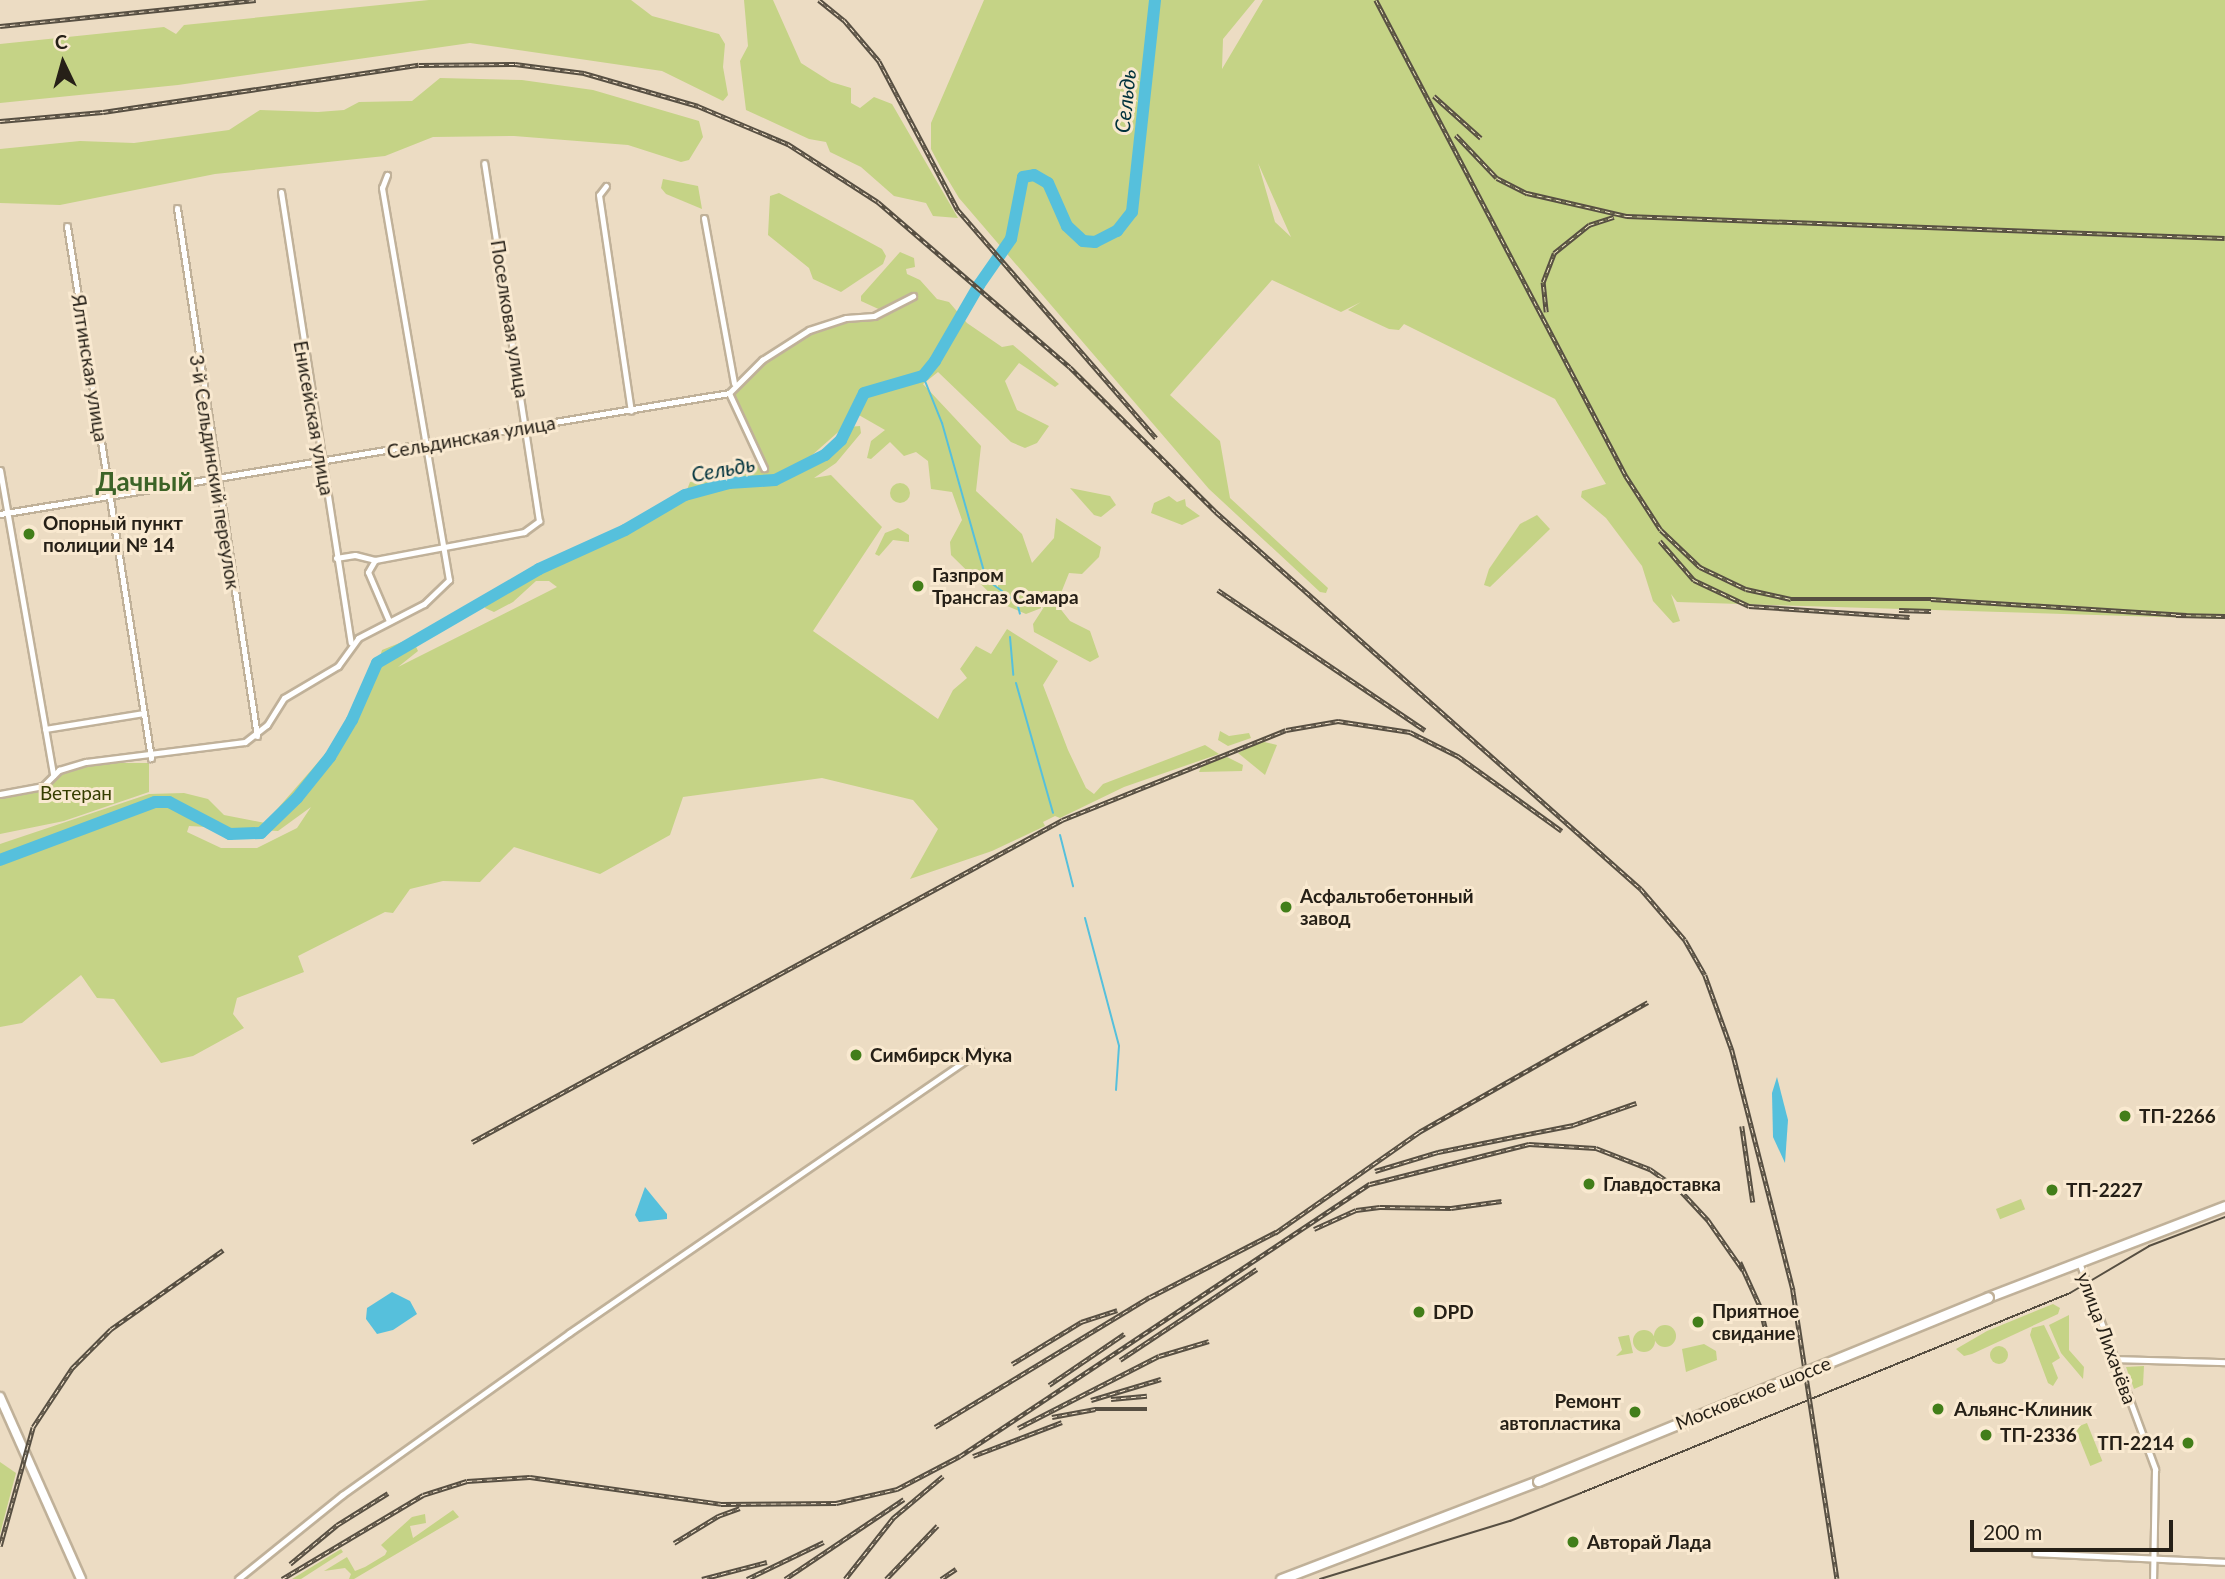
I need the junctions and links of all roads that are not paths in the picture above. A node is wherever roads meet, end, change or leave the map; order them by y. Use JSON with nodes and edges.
{"nodes":[{"id":1,"x":484,"y":163,"type":"dead end"},
{"id":2,"x":387,"y":176,"type":"dead end"},
{"id":3,"x":606,"y":186,"type":"dead end"},
{"id":4,"x":281,"y":192,"type":"dead end"},
{"id":5,"x":177,"y":208,"type":"dead end"},
{"id":6,"x":704,"y":218,"type":"dead end"},
{"id":7,"x":67,"y":226,"type":"dead end"},
{"id":8,"x":913,"y":296,"type":"dead end"},
{"id":9,"x":734,"y":383,"type":"junction"},
{"id":10,"x":729,"y":393,"type":"junction"},
{"id":11,"x":631,"y":411,"type":"junction"},
{"id":12,"x":527,"y":428,"type":"junction"},
{"id":13,"x":423,"y":445,"type":"junction"},
{"id":14,"x":323,"y":462,"type":"junction"},
{"id":15,"x":764,"y":468,"type":"dead end"},
{"id":16,"x":0,"y":470,"type":"edge"},
{"id":17,"x":216,"y":480,"type":"junction"},
{"id":18,"x":113,"y":496,"type":"junction"},
{"id":19,"x":7,"y":512,"type":"junction"},
{"id":20,"x":0,"y":514,"type":"edge"},
{"id":21,"x":441,"y":545,"type":"junction"},
{"id":22,"x":336,"y":558,"type":"junction"},
{"id":23,"x":375,"y":561,"type":"junction"},
{"id":24,"x":389,"y":621,"type":"junction"},
{"id":25,"x":351,"y":643,"type":"junction"},
{"id":26,"x":144,"y":713,"type":"junction"},
{"id":27,"x":45,"y":729,"type":"junction"},
{"id":28,"x":257,"y":736,"type":"junction"},
{"id":29,"x":151,"y":758,"type":"junction"},
{"id":30,"x":53,"y":775,"type":"junction"},
{"id":31,"x":0,"y":794,"type":"edge"},
{"id":32,"x":980,"y":1051,"type":"dead end"},
{"id":33,"x":2225,"y":1206,"type":"edge"},
{"id":34,"x":2079,"y":1262,"type":"junction"},
{"id":35,"x":2115,"y":1359,"type":"junction"},
{"id":36,"x":2225,"y":1362,"type":"edge"},
{"id":37,"x":0,"y":1397,"type":"edge"},
{"id":38,"x":2035,"y":1553,"type":"dead end"},
{"id":39,"x":2153,"y":1558,"type":"junction"},
{"id":40,"x":2225,"y":1562,"type":"edge"},
{"id":41,"x":81,"y":1579,"type":"edge"},
{"id":42,"x":238,"y":1579,"type":"edge"},
{"id":43,"x":1281,"y":1579,"type":"edge"},
{"id":44,"x":2153,"y":1579,"type":"edge"}],
"edges":[{"from":1,"to":12,"type":"street","name":"Поселковая улица"},
{"from":2,"to":13,"type":"street"},
{"from":3,"to":11,"type":"street"},
{"from":4,"to":14,"type":"street","name":"Енисейская улица"},
{"from":5,"to":17,"type":"street","name":"3-й Сельдинский переулок"},
{"from":6,"to":9,"type":"street"},
{"from":7,"to":18,"type":"street","name":"Ялтинская улица"},
{"from":8,"to":9,"type":"street"},
{"from":9,"to":10,"type":"street"},
{"from":10,"to":11,"type":"street","name":"Сельдинская улица"},
{"from":10,"to":15,"type":"street"},
{"from":11,"to":12,"type":"street","name":"Сельдинская улица"},
{"from":12,"to":13,"type":"street","name":"Сельдинская улица"},
{"from":12,"to":21,"type":"street","name":"Поселковая улица"},
{"from":13,"to":14,"type":"street","name":"Сельдинская улица"},
{"from":13,"to":21,"type":"street"},
{"from":14,"to":17,"type":"street","name":"Сельдинская улица"},
{"from":14,"to":22,"type":"street","name":"Енисейская улица"},
{"from":16,"to":19,"type":"street"},
{"from":17,"to":18,"type":"street","name":"Сельдинская улица"},
{"from":17,"to":28,"type":"street","name":"3-й Сельдинский переулок"},
{"from":18,"to":19,"type":"street","name":"Сельдинская улица"},
{"from":18,"to":26,"type":"street","name":"Ялтинская улица"},
{"from":19,"to":20,"type":"street","name":"Сельдинская улица"},
{"from":19,"to":27,"type":"street"},
{"from":21,"to":23,"type":"street"},
{"from":21,"to":24,"type":"street"},
{"from":22,"to":23,"type":"street"},
{"from":22,"to":25,"type":"street","name":"Енисейская улица"},
{"from":23,"to":24,"type":"street"},
{"from":24,"to":25,"type":"street"},
{"from":25,"to":28,"type":"street"},
{"from":26,"to":27,"type":"street"},
{"from":26,"to":29,"type":"street","name":"Ялтинская улица"},
{"from":27,"to":30,"type":"street"},
{"from":28,"to":29,"type":"street"},
{"from":29,"to":30,"type":"street"},
{"from":30,"to":31,"type":"street"},
{"from":32,"to":42,"type":"street"},
{"from":33,"to":34,"type":"main road","name":"Московское шоссе"},
{"from":34,"to":35,"type":"street","name":"улица Лихачёва"},
{"from":34,"to":43,"type":"main road","name":"Московское шоссе","bridge":true},
{"from":35,"to":36,"type":"street"},
{"from":35,"to":39,"type":"street","name":"улица Лихачёва"},
{"from":37,"to":41,"type":"main road"},
{"from":38,"to":39,"type":"street"},
{"from":39,"to":40,"type":"street"},
{"from":39,"to":44,"type":"street","name":"улица Лихачёва"}]}
